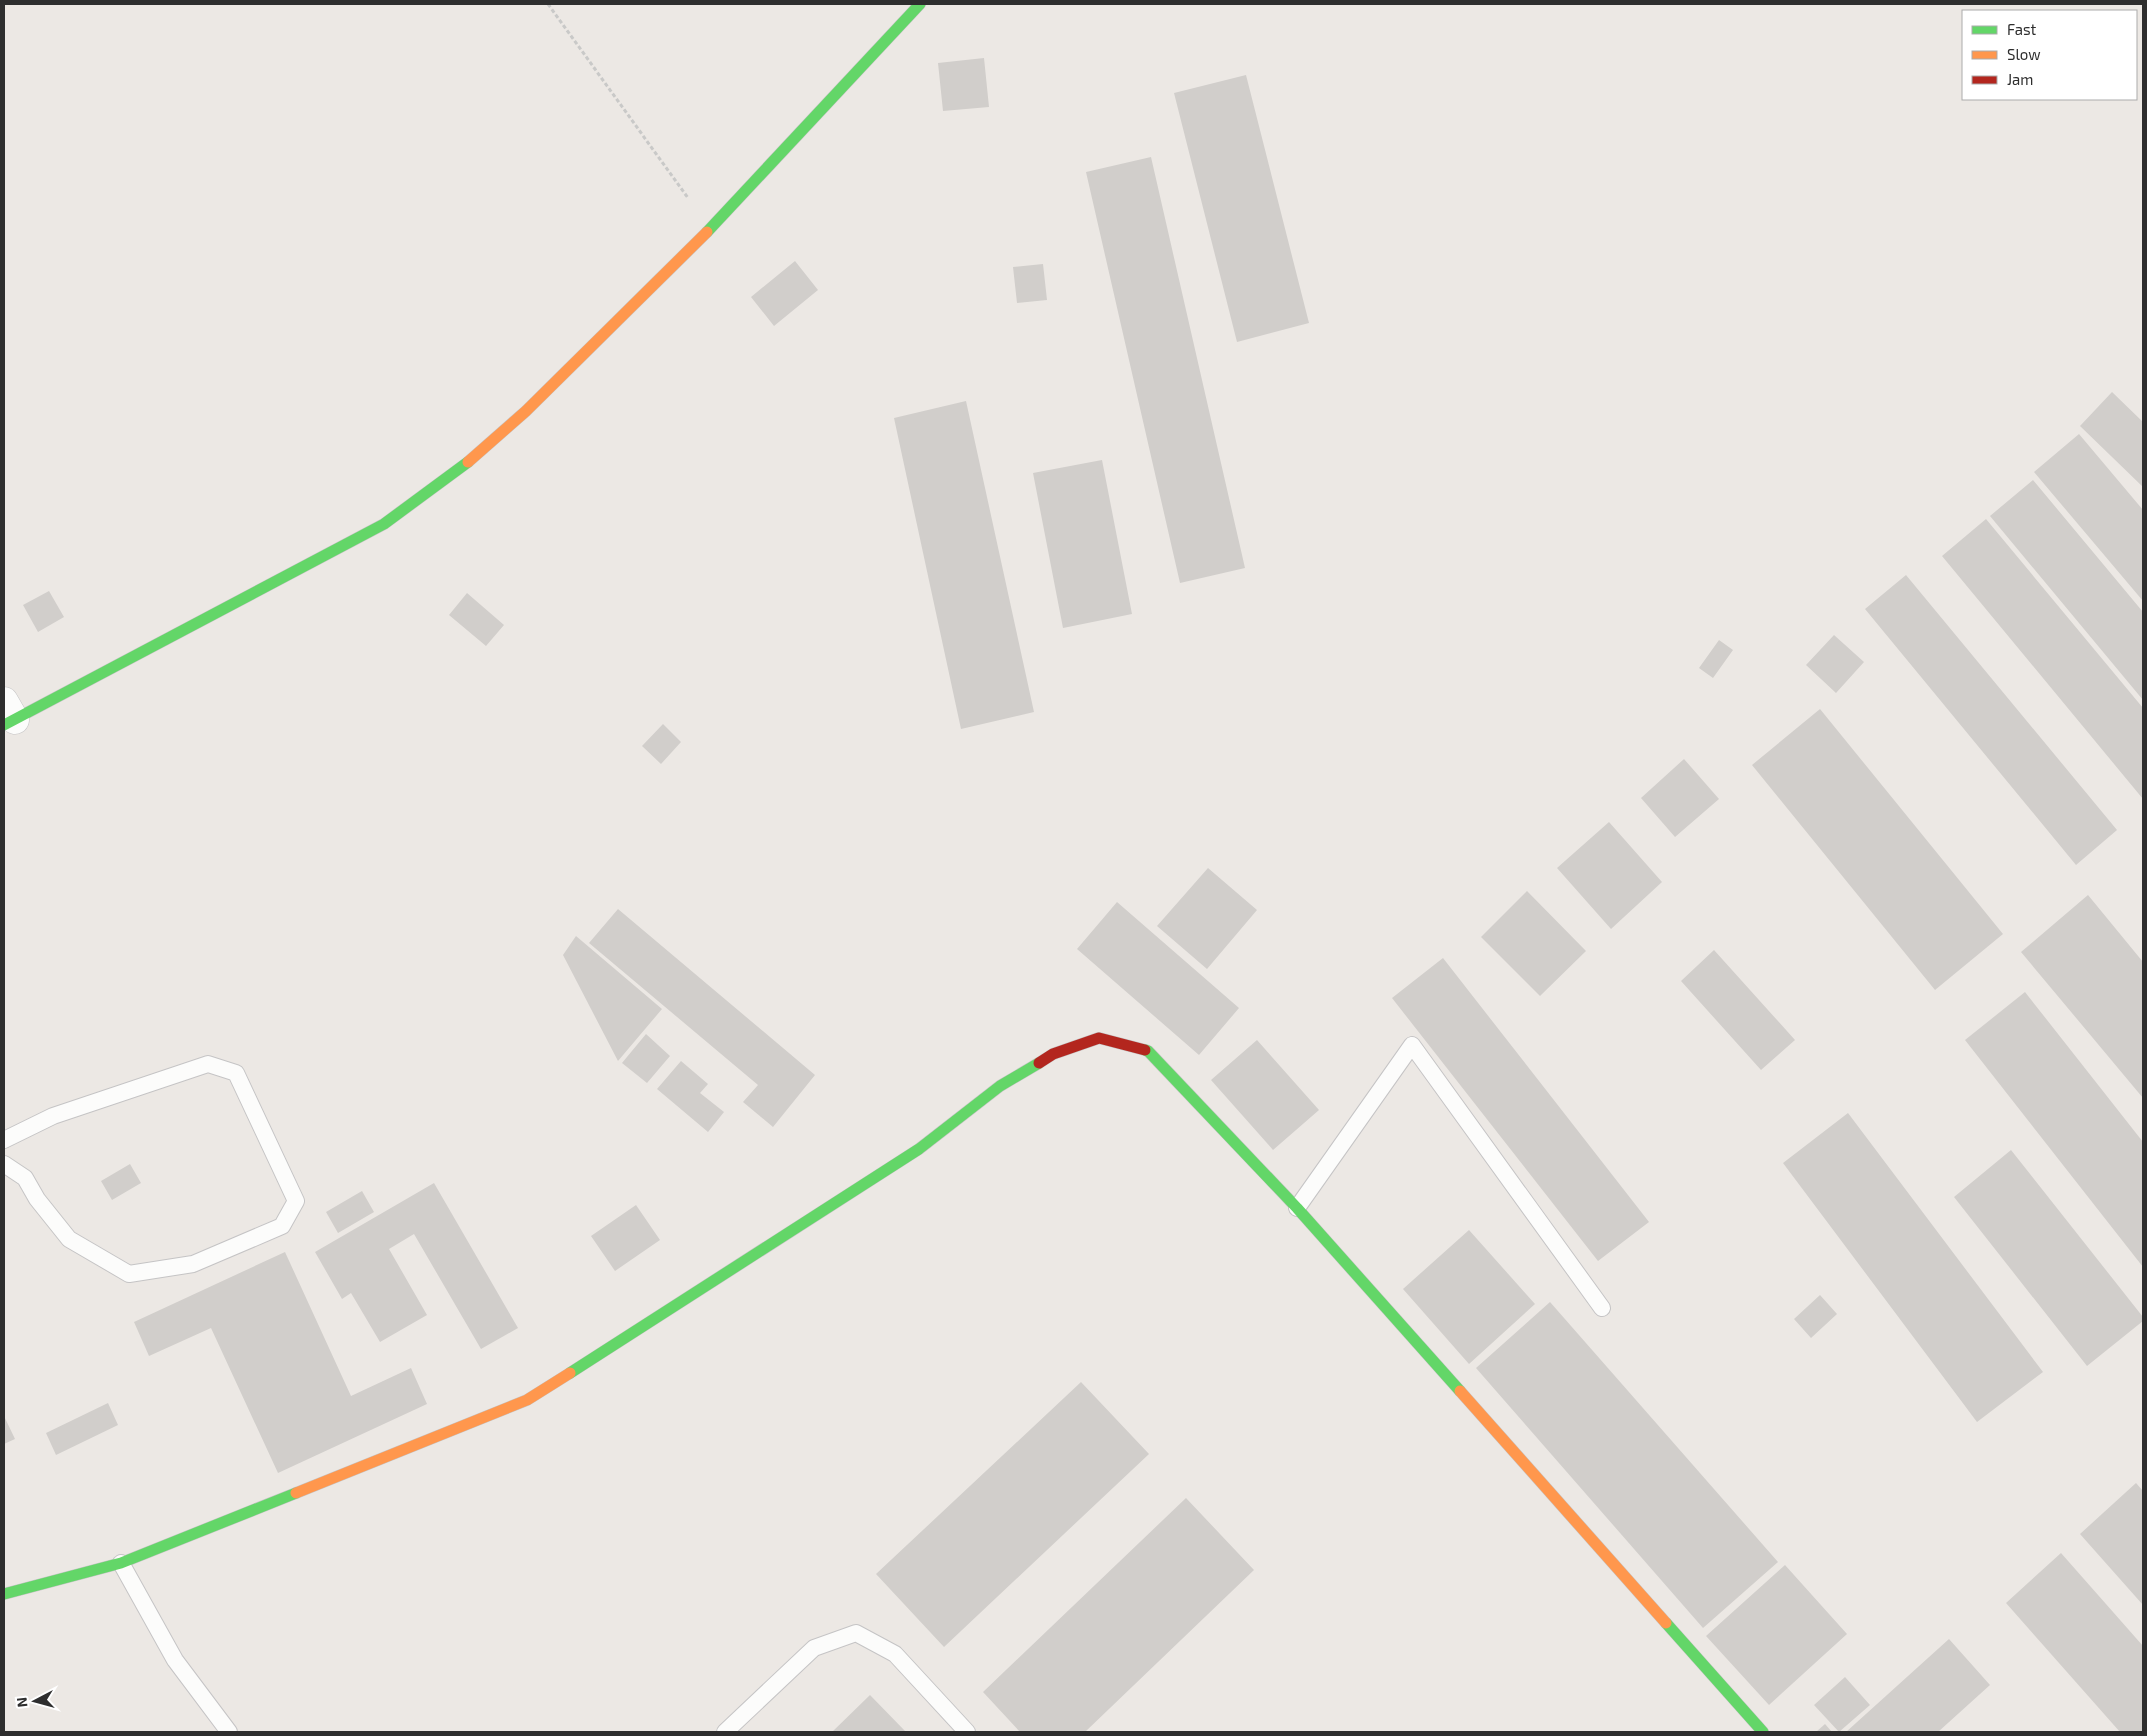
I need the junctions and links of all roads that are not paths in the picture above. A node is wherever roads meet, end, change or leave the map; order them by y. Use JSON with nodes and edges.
{"nodes":[{"id":1,"x":920,"y":4,"type":"edge"},
{"id":2,"x":8,"y":715,"type":"edge"},
{"id":3,"x":4,"y":1140,"type":"edge"},
{"id":4,"x":4,"y":1164,"type":"edge"},
{"id":5,"x":1297,"y":1208,"type":"junction"},
{"id":6,"x":1602,"y":1308,"type":"dead end"},
{"id":7,"x":121,"y":1563,"type":"junction"},
{"id":8,"x":4,"y":1594,"type":"edge"},
{"id":9,"x":229,"y":1732,"type":"edge"},
{"id":10,"x":725,"y":1732,"type":"edge"},
{"id":11,"x":967,"y":1732,"type":"edge"},
{"id":12,"x":1763,"y":1732,"type":"edge"}],
"edges":[{"from":1,"to":2,"type":"street"},
{"from":3,"to":4,"type":"lane"},
{"from":5,"to":6,"type":"lane"},
{"from":5,"to":7,"type":"street"},
{"from":5,"to":12,"type":"street"},
{"from":7,"to":8,"type":"street"},
{"from":7,"to":9,"type":"lane"},
{"from":10,"to":11,"type":"lane"}]}
